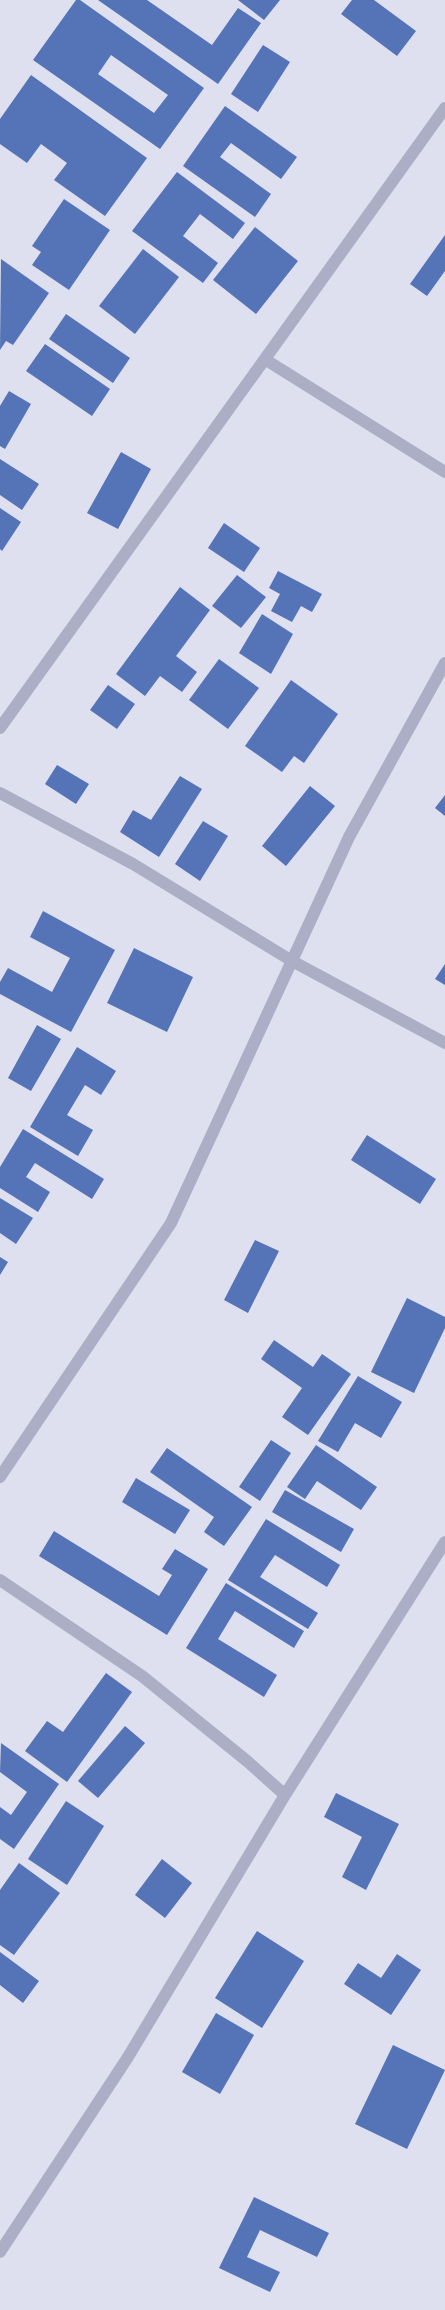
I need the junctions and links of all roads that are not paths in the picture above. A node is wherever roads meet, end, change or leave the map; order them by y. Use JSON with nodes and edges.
{"nodes":[{"id":1,"x":445,"y":108,"type":"edge"},
{"id":2,"x":266,"y":360,"type":"junction"},
{"id":3,"x":445,"y":472,"type":"edge"},
{"id":4,"x":445,"y":663,"type":"edge"},
{"id":5,"x":0,"y":728,"type":"edge"},
{"id":6,"x":0,"y":793,"type":"edge"},
{"id":7,"x":292,"y":960,"type":"junction"},
{"id":8,"x":445,"y":1043,"type":"edge"},
{"id":9,"x":0,"y":1477,"type":"edge"},
{"id":10,"x":445,"y":1542,"type":"edge"},
{"id":11,"x":0,"y":1580,"type":"edge"},
{"id":12,"x":285,"y":1795,"type":"junction"},
{"id":13,"x":0,"y":2252,"type":"edge"}],
"edges":[{"from":1,"to":2,"type":"street"},
{"from":2,"to":3,"type":"street"},
{"from":2,"to":5,"type":"street"},
{"from":4,"to":7,"type":"street"},
{"from":6,"to":7,"type":"street"},
{"from":7,"to":8,"type":"street"},
{"from":7,"to":9,"type":"street"},
{"from":10,"to":12,"type":"street"},
{"from":11,"to":12,"type":"street"},
{"from":12,"to":13,"type":"street"}]}
